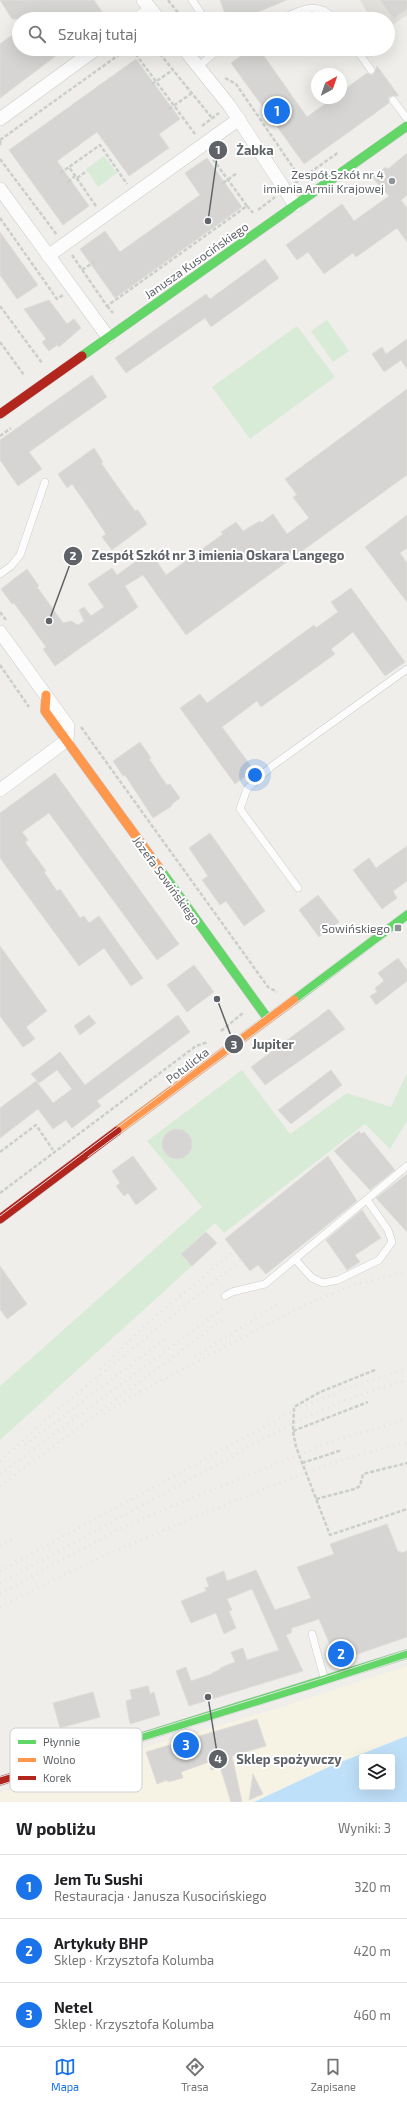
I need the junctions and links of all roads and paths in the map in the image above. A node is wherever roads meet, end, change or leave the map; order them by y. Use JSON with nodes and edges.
{"nodes":[{"id":1,"x":168,"y":0,"type":"edge"},
{"id":2,"x":192,"y":0,"type":"edge"},
{"id":3,"x":149,"y":3,"type":"edge"},
{"id":4,"x":155,"y":12,"type":"edge"},
{"id":5,"x":177,"y":12,"type":"edge"},
{"id":6,"x":200,"y":12,"type":"edge"},
{"id":7,"x":297,"y":12,"type":"edge"},
{"id":8,"x":327,"y":12,"type":"edge"},
{"id":9,"x":86,"y":56,"type":"edge"},
{"id":10,"x":117,"y":56,"type":"edge"},
{"id":11,"x":137,"y":56,"type":"edge"},
{"id":12,"x":162,"y":56,"type":"edge"},
{"id":13,"x":190,"y":56,"type":"edge"},
{"id":14,"x":211,"y":56,"type":"edge"},
{"id":15,"x":361,"y":56,"type":"edge"},
{"id":16,"x":199,"y":66,"type":"junction"},
{"id":17,"x":173,"y":70,"type":"junction"},
{"id":18,"x":371,"y":70,"type":"dead end"},
{"id":19,"x":218,"y":74,"type":"dead end"},
{"id":20,"x":156,"y":82,"type":"junction"},
{"id":21,"x":152,"y":84,"type":"dead end"},
{"id":22,"x":192,"y":93,"type":"junction"},
{"id":23,"x":394,"y":100,"type":"dead end"},
{"id":24,"x":174,"y":105,"type":"junction"},
{"id":25,"x":229,"y":105,"type":"junction"},
{"id":26,"x":169,"y":109,"type":"dead end"},
{"id":27,"x":212,"y":118,"type":"junction"},
{"id":28,"x":0,"y":119,"type":"edge"},
{"id":29,"x":239,"y":119,"type":"junction"},
{"id":30,"x":407,"y":119,"type":"edge"},
{"id":31,"x":202,"y":126,"type":"dead end"},
{"id":32,"x":407,"y":126,"type":"edge"},
{"id":33,"x":0,"y":139,"type":"edge"},
{"id":34,"x":208,"y":142,"type":"junction"},
{"id":35,"x":0,"y":144,"type":"edge"},
{"id":36,"x":0,"y":159,"type":"edge"},
{"id":37,"x":69,"y":167,"type":"junction"},
{"id":38,"x":87,"y":171,"type":"dead end"},
{"id":39,"x":60,"y":173,"type":"dead end"},
{"id":40,"x":237,"y":173,"type":"dead end"},
{"id":41,"x":76,"y":177,"type":"junction"},
{"id":42,"x":228,"y":179,"type":"junction"},
{"id":43,"x":301,"y":179,"type":"dead end"},
{"id":44,"x":68,"y":182,"type":"dead end"},
{"id":45,"x":223,"y":183,"type":"dead end"},
{"id":46,"x":0,"y":189,"type":"edge"},
{"id":47,"x":134,"y":194,"type":"junction"},
{"id":48,"x":295,"y":205,"type":"junction"},
{"id":49,"x":247,"y":206,"type":"junction"},
{"id":50,"x":99,"y":210,"type":"dead end"},
{"id":51,"x":253,"y":213,"type":"dead end"},
{"id":52,"x":0,"y":218,"type":"edge"},
{"id":53,"x":64,"y":244,"type":"junction"},
{"id":54,"x":176,"y":251,"type":"dead end"},
{"id":55,"x":179,"y":254,"type":"junction"},
{"id":56,"x":48,"y":256,"type":"junction"},
{"id":57,"x":94,"y":262,"type":"dead end"},
{"id":58,"x":82,"y":270,"type":"junction"},
{"id":59,"x":72,"y":288,"type":"junction"},
{"id":60,"x":0,"y":306,"type":"edge"},
{"id":61,"x":108,"y":306,"type":"junction"},
{"id":62,"x":113,"y":313,"type":"dead end"},
{"id":63,"x":108,"y":337,"type":"junction"},
{"id":64,"x":0,"y":342,"type":"edge"},
{"id":65,"x":42,"y":363,"type":"dead end"},
{"id":66,"x":24,"y":375,"type":"dead end"},
{"id":67,"x":0,"y":414,"type":"edge"},
{"id":68,"x":45,"y":482,"type":"dead end"},
{"id":69,"x":0,"y":574,"type":"edge"},
{"id":70,"x":0,"y":612,"type":"edge"},
{"id":71,"x":4,"y":628,"type":"edge"},
{"id":72,"x":407,"y":670,"type":"edge"},
{"id":73,"x":77,"y":721,"type":"dead end"},
{"id":74,"x":67,"y":740,"type":"junction"},
{"id":75,"x":0,"y":790,"type":"edge"},
{"id":76,"x":298,"y":888,"type":"dead end"},
{"id":77,"x":407,"y":915,"type":"edge"},
{"id":78,"x":268,"y":987,"type":"dead end"},
{"id":79,"x":245,"y":1011,"type":"dead end"},
{"id":80,"x":268,"y":1019,"type":"junction"},
{"id":81,"x":218,"y":1034,"type":"dead end"},
{"id":82,"x":212,"y":1038,"type":"dead end"},
{"id":83,"x":53,"y":1150,"type":"dead end"},
{"id":84,"x":0,"y":1152,"type":"edge"},
{"id":85,"x":407,"y":1166,"type":"edge"},
{"id":86,"x":0,"y":1193,"type":"edge"},
{"id":87,"x":367,"y":1200,"type":"junction"},
{"id":88,"x":0,"y":1219,"type":"edge"},
{"id":89,"x":295,"y":1259,"type":"junction"},
{"id":90,"x":225,"y":1296,"type":"dead end"},
{"id":91,"x":375,"y":1370,"type":"dead end"},
{"id":92,"x":368,"y":1402,"type":"dead end"},
{"id":93,"x":293,"y":1431,"type":"junction"},
{"id":94,"x":342,"y":1450,"type":"dead end"},
{"id":95,"x":302,"y":1463,"type":"junction"},
{"id":96,"x":407,"y":1463,"type":"edge"},
{"id":97,"x":316,"y":1499,"type":"junction"},
{"id":98,"x":407,"y":1509,"type":"edge"},
{"id":99,"x":312,"y":1634,"type":"dead end"},
{"id":100,"x":407,"y":1654,"type":"edge"},
{"id":101,"x":325,"y":1681,"type":"junction"},
{"id":102,"x":142,"y":1737,"type":"edge"},
{"id":103,"x":10,"y":1778,"type":"edge"},
{"id":104,"x":0,"y":1781,"type":"edge"}],
"edges":[{"from":1,"to":5,"type":"path"},
{"from":2,"to":6,"type":"lane"},
{"from":3,"to":4,"type":"street"},
{"from":7,"to":8,"type":"lane"},
{"from":9,"to":28,"type":"street"},
{"from":10,"to":33,"type":"path"},
{"from":11,"to":20,"type":"path"},
{"from":12,"to":17,"type":"path"},
{"from":13,"to":16,"type":"street"},
{"from":14,"to":16,"type":"lane"},
{"from":15,"to":18,"type":"lane"},
{"from":16,"to":25,"type":"street"},
{"from":17,"to":20,"type":"path"},
{"from":17,"to":22,"type":"path"},
{"from":19,"to":43,"type":"path"},
{"from":20,"to":21,"type":"path"},
{"from":20,"to":24,"type":"path"},
{"from":22,"to":24,"type":"path"},
{"from":22,"to":27,"type":"path"},
{"from":23,"to":30,"type":"lane"},
{"from":24,"to":26,"type":"path"},
{"from":24,"to":34,"type":"path"},
{"from":25,"to":27,"type":"path"},
{"from":25,"to":29,"type":"street"},
{"from":27,"to":31,"type":"path"},
{"from":29,"to":34,"type":"street"},
{"from":29,"to":48,"type":"street"},
{"from":32,"to":48,"type":"street","name":"Janusza Kusocińskiego"},
{"from":33,"to":35,"type":"path"},
{"from":34,"to":42,"type":"path"},
{"from":34,"to":47,"type":"street"},
{"from":36,"to":53,"type":"path"},
{"from":37,"to":39,"type":"path"},
{"from":37,"to":41,"type":"path"},
{"from":37,"to":47,"type":"path"},
{"from":38,"to":41,"type":"path"},
{"from":40,"to":42,"type":"path"},
{"from":41,"to":44,"type":"path"},
{"from":41,"to":50,"type":"path"},
{"from":42,"to":45,"type":"path"},
{"from":42,"to":49,"type":"path"},
{"from":46,"to":56,"type":"street"},
{"from":47,"to":53,"type":"street"},
{"from":48,"to":63,"type":"street","name":"Janusza Kusocińskiego"},
{"from":49,"to":51,"type":"path"},
{"from":49,"to":55,"type":"path"},
{"from":52,"to":59,"type":"path"},
{"from":53,"to":56,"type":"street"},
{"from":53,"to":58,"type":"path"},
{"from":54,"to":55,"type":"path"},
{"from":55,"to":61,"type":"path"},
{"from":56,"to":59,"type":"street"},
{"from":57,"to":58,"type":"path"},
{"from":58,"to":61,"type":"path"},
{"from":59,"to":63,"type":"street"},
{"from":60,"to":65,"type":"path"},
{"from":61,"to":62,"type":"path"},
{"from":63,"to":67,"type":"street","name":"Janusza Kusocińskiego"},
{"from":64,"to":66,"type":"path"},
{"from":68,"to":69,"type":"lane"},
{"from":70,"to":71,"type":"path"},
{"from":71,"to":74,"type":"street","name":"Józefa Sowińskiego"},
{"from":72,"to":76,"type":"lane"},
{"from":73,"to":78,"type":"path"},
{"from":74,"to":75,"type":"street"},
{"from":74,"to":80,"type":"street","name":"Józefa Sowińskiego"},
{"from":77,"to":80,"type":"street","name":"Potulicka"},
{"from":79,"to":81,"type":"path"},
{"from":80,"to":88,"type":"street","name":"Potulicka"},
{"from":82,"to":86,"type":"path"},
{"from":83,"to":84,"type":"path"},
{"from":85,"to":87,"type":"lane"},
{"from":87,"to":89,"type":"lane"},
{"from":87,"to":89,"type":"lane"},
{"from":89,"to":90,"type":"lane"},
{"from":91,"to":93,"type":"path"},
{"from":92,"to":93,"type":"path"},
{"from":93,"to":95,"type":"path"},
{"from":94,"to":95,"type":"path"},
{"from":95,"to":97,"type":"path"},
{"from":96,"to":97,"type":"path"},
{"from":97,"to":98,"type":"path"},
{"from":99,"to":101,"type":"lane"},
{"from":100,"to":101,"type":"street"},
{"from":101,"to":102,"type":"street"},
{"from":103,"to":104,"type":"street"}]}
